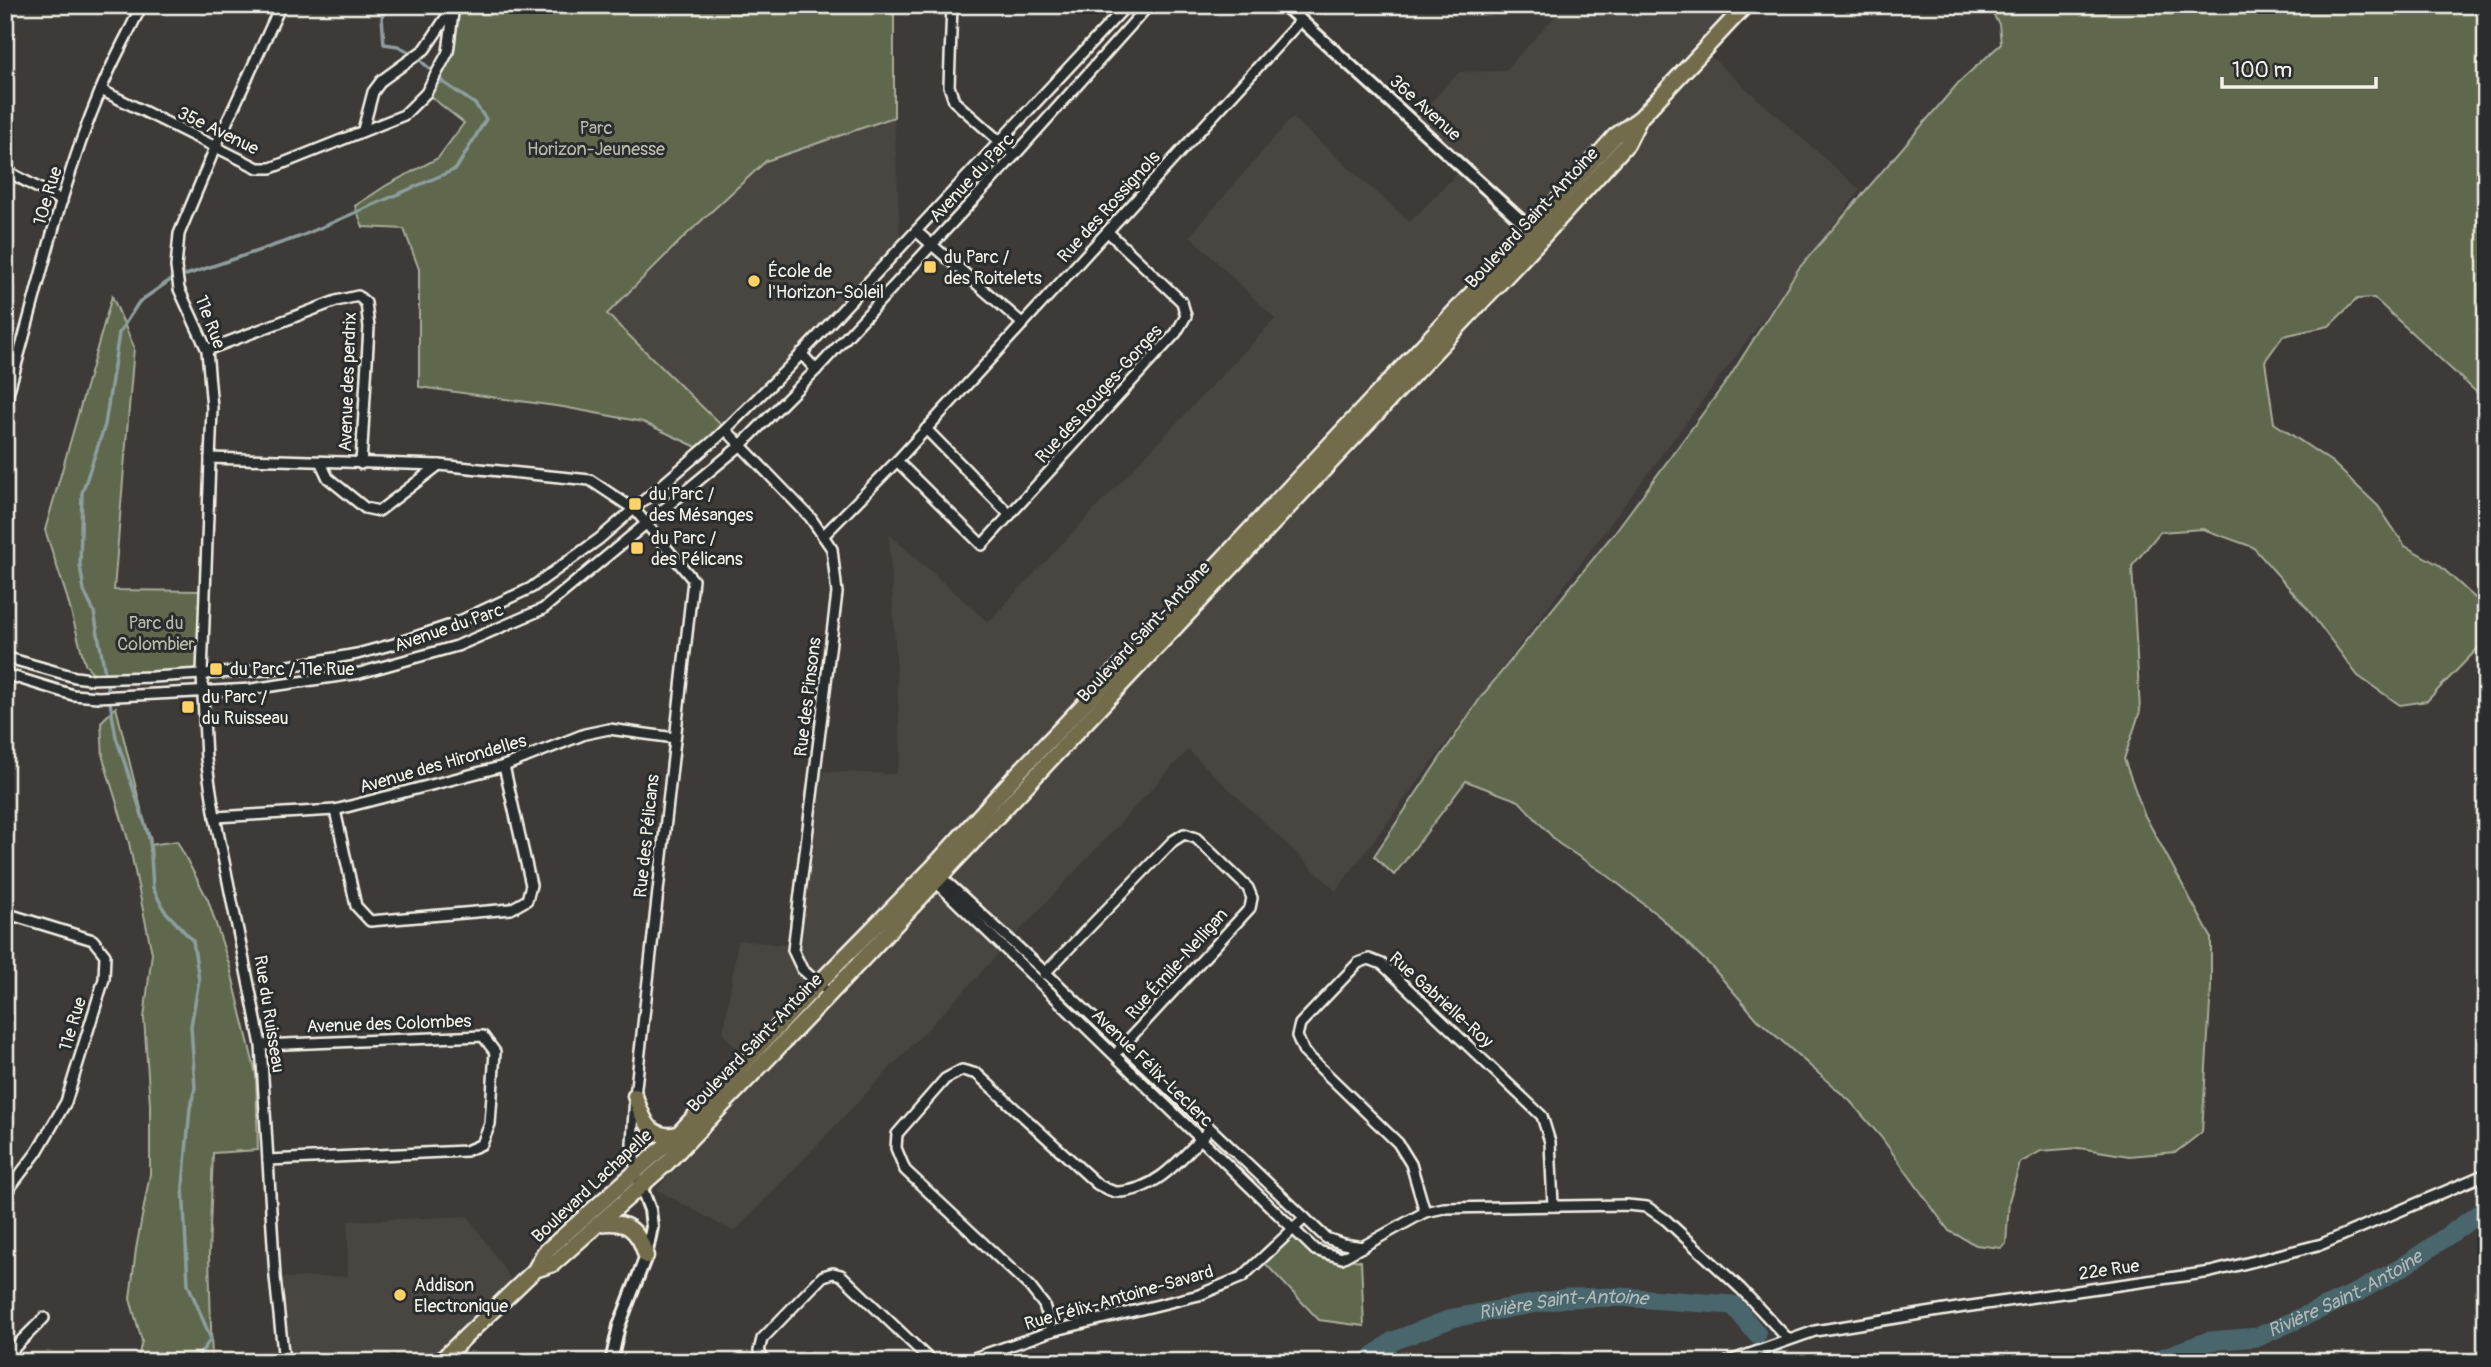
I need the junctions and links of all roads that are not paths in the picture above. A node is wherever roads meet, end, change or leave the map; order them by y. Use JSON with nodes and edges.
{"nodes":[{"id":1,"x":9,"y":5,"type":"edge"},
{"id":2,"x":142,"y":5,"type":"edge"},
{"id":3,"x":281,"y":5,"type":"edge"},
{"id":4,"x":454,"y":5,"type":"edge"},
{"id":5,"x":952,"y":5,"type":"edge"},
{"id":6,"x":1127,"y":5,"type":"edge"},
{"id":7,"x":1149,"y":5,"type":"edge"},
{"id":8,"x":1284,"y":5,"type":"edge"},
{"id":9,"x":1746,"y":5,"type":"edge"},
{"id":10,"x":5,"y":12,"type":"edge"},
{"id":11,"x":1301,"y":20,"type":"junction"},
{"id":12,"x":101,"y":90,"type":"junction"},
{"id":13,"x":363,"y":130,"type":"junction"},
{"id":14,"x":999,"y":142,"type":"junction"},
{"id":15,"x":215,"y":148,"type":"junction"},
{"id":16,"x":1015,"y":155,"type":"junction"},
{"id":17,"x":5,"y":170,"type":"edge"},
{"id":18,"x":62,"y":201,"type":"junction"},
{"id":19,"x":916,"y":232,"type":"junction"},
{"id":20,"x":1108,"y":232,"type":"junction"},
{"id":21,"x":1536,"y":234,"type":"junction"},
{"id":22,"x":930,"y":246,"type":"junction"},
{"id":23,"x":1023,"y":324,"type":"junction"},
{"id":24,"x":207,"y":350,"type":"junction"},
{"id":25,"x":801,"y":354,"type":"junction"},
{"id":26,"x":816,"y":370,"type":"junction"},
{"id":27,"x":5,"y":404,"type":"edge"},
{"id":28,"x":926,"y":429,"type":"junction"},
{"id":29,"x":726,"y":430,"type":"junction"},
{"id":30,"x":740,"y":446,"type":"junction"},
{"id":31,"x":210,"y":458,"type":"junction"},
{"id":32,"x":897,"y":460,"type":"junction"},
{"id":33,"x":321,"y":463,"type":"junction"},
{"id":34,"x":361,"y":464,"type":"junction"},
{"id":35,"x":439,"y":465,"type":"junction"},
{"id":36,"x":635,"y":510,"type":"junction"},
{"id":37,"x":1010,"y":515,"type":"junction"},
{"id":38,"x":646,"y":524,"type":"junction"},
{"id":39,"x":823,"y":536,"type":"junction"},
{"id":40,"x":5,"y":657,"type":"edge"},
{"id":41,"x":5,"y":674,"type":"edge"},
{"id":42,"x":202,"y":674,"type":"junction"},
{"id":43,"x":203,"y":693,"type":"junction"},
{"id":44,"x":675,"y":737,"type":"junction"},
{"id":45,"x":504,"y":766,"type":"junction"},
{"id":46,"x":335,"y":810,"type":"junction"},
{"id":47,"x":215,"y":817,"type":"junction"},
{"id":48,"x":934,"y":875,"type":"junction"},
{"id":49,"x":5,"y":913,"type":"edge"},
{"id":50,"x":1045,"y":972,"type":"junction"},
{"id":51,"x":1038,"y":981,"type":"junction"},
{"id":52,"x":818,"y":984,"type":"junction"},
{"id":53,"x":830,"y":994,"type":"junction"},
{"id":54,"x":261,"y":1045,"type":"junction"},
{"id":55,"x":1124,"y":1046,"type":"junction"},
{"id":56,"x":1115,"y":1055,"type":"junction"},
{"id":57,"x":635,"y":1096,"type":"junction"},
{"id":58,"x":1210,"y":1129,"type":"junction"},
{"id":59,"x":678,"y":1134,"type":"junction"},
{"id":60,"x":1202,"y":1138,"type":"junction"},
{"id":61,"x":268,"y":1160,"type":"junction"},
{"id":62,"x":667,"y":1163,"type":"joint"},
{"id":63,"x":2486,"y":1174,"type":"edge"},
{"id":64,"x":639,"y":1179,"type":"junction"},
{"id":65,"x":5,"y":1194,"type":"edge"},
{"id":66,"x":1553,"y":1206,"type":"junction"},
{"id":67,"x":1425,"y":1212,"type":"junction"},
{"id":68,"x":1305,"y":1218,"type":"junction"},
{"id":69,"x":598,"y":1224,"type":"junction"},
{"id":70,"x":1294,"y":1228,"type":"junction"},
{"id":71,"x":1364,"y":1247,"type":"junction"},
{"id":72,"x":646,"y":1256,"type":"junction"},
{"id":73,"x":535,"y":1270,"type":"junction"},
{"id":74,"x":44,"y":1318,"type":"dead end"},
{"id":75,"x":1052,"y":1331,"type":"junction"},
{"id":76,"x":1788,"y":1339,"type":"junction"},
{"id":77,"x":5,"y":1357,"type":"edge"},
{"id":78,"x":284,"y":1362,"type":"edge"},
{"id":79,"x":439,"y":1362,"type":"edge"},
{"id":80,"x":611,"y":1362,"type":"edge"},
{"id":81,"x":765,"y":1362,"type":"edge"},
{"id":82,"x":932,"y":1362,"type":"edge"},
{"id":83,"x":962,"y":1362,"type":"edge"},
{"id":84,"x":1727,"y":1362,"type":"edge"}],
"edges":[{"from":1,"to":10,"type":"street"},
{"from":2,"to":12,"type":"street","name":"10e Rue"},
{"from":3,"to":15,"type":"street","name":"11e Rue"},
{"from":4,"to":13,"type":"street","name":"35e Avenue"},
{"from":4,"to":13,"type":"street","name":"35e Avenue"},
{"from":5,"to":14,"type":"street"},
{"from":6,"to":14,"type":"street","name":"Avenue du Parc"},
{"from":7,"to":16,"type":"street","name":"Avenue du Parc"},
{"from":8,"to":11,"type":"street","name":"36e Avenue"},
{"from":9,"to":21,"type":"main road","name":"Boulevard Saint-Antoine"},
{"from":11,"to":20,"type":"street","name":"Rue des Rossignols"},
{"from":11,"to":21,"type":"street","name":"36e Avenue"},
{"from":12,"to":15,"type":"street","name":"35e Avenue"},
{"from":12,"to":18,"type":"street","name":"10e Rue"},
{"from":13,"to":15,"type":"street","name":"35e Avenue"},
{"from":14,"to":16,"type":"street"},
{"from":14,"to":19,"type":"street","name":"Avenue du Parc"},
{"from":15,"to":24,"type":"street","name":"11e Rue"},
{"from":16,"to":22,"type":"street","name":"Avenue du Parc"},
{"from":17,"to":18,"type":"street"},
{"from":18,"to":27,"type":"street","name":"10e Rue"},
{"from":19,"to":22,"type":"street"},
{"from":19,"to":25,"type":"street","name":"Avenue du Parc"},
{"from":20,"to":23,"type":"street","name":"Rue des Rossignols"},
{"from":20,"to":37,"type":"street","name":"Rue des Rouges-Gorges"},
{"from":21,"to":48,"type":"main road","name":"Boulevard Saint-Antoine"},
{"from":22,"to":23,"type":"street"},
{"from":22,"to":26,"type":"street","name":"Avenue du Parc"},
{"from":23,"to":28,"type":"street","name":"Rue des Rossignols"},
{"from":24,"to":31,"type":"street","name":"11e Rue"},
{"from":24,"to":34,"type":"street","name":"Avenue des perdrix"},
{"from":25,"to":26,"type":"street"},
{"from":25,"to":29,"type":"street","name":"Avenue du Parc"},
{"from":26,"to":30,"type":"street","name":"Avenue du Parc"},
{"from":28,"to":32,"type":"street","name":"Rue des Rossignols"},
{"from":28,"to":37,"type":"street"},
{"from":29,"to":30,"type":"street","name":"Rue des Pinsons"},
{"from":29,"to":36,"type":"street","name":"Avenue du Parc"},
{"from":30,"to":38,"type":"street","name":"Avenue du Parc"},
{"from":30,"to":39,"type":"street","name":"Rue des Pinsons"},
{"from":31,"to":33,"type":"street","name":"Rue des Pélicans"},
{"from":31,"to":42,"type":"street","name":"11e Rue"},
{"from":32,"to":37,"type":"street","name":"Rue des Rouges-Gorges"},
{"from":32,"to":39,"type":"street","name":"Rue des Rossignols"},
{"from":33,"to":34,"type":"street","name":"Rue des Pélicans"},
{"from":33,"to":35,"type":"street"},
{"from":34,"to":35,"type":"street","name":"Rue des Pélicans"},
{"from":35,"to":36,"type":"street","name":"Rue des Pélicans"},
{"from":36,"to":38,"type":"street","name":"Rue des Pélicans"},
{"from":36,"to":42,"type":"street","name":"Avenue du Parc"},
{"from":38,"to":43,"type":"street","name":"Avenue du Parc"},
{"from":38,"to":44,"type":"street","name":"Rue des Pélicans"},
{"from":39,"to":52,"type":"street","name":"Rue des Pinsons"},
{"from":40,"to":42,"type":"street","name":"Avenue du Parc"},
{"from":41,"to":43,"type":"street","name":"Avenue du Parc"},
{"from":42,"to":43,"type":"street","name":"Rue du Ruisseau"},
{"from":43,"to":47,"type":"street","name":"Rue du Ruisseau"},
{"from":44,"to":45,"type":"street","name":"Avenue des Hirondelles"},
{"from":44,"to":57,"type":"street","name":"Rue des Pélicans"},
{"from":45,"to":46,"type":"street","name":"Avenue des Hirondelles"},
{"from":45,"to":46,"type":"street"},
{"from":46,"to":47,"type":"street","name":"Avenue des Hirondelles"},
{"from":47,"to":54,"type":"street","name":"Rue du Ruisseau"},
{"from":48,"to":50,"type":"street","name":"Avenue Félix-Leclerc"},
{"from":48,"to":51,"type":"street","name":"Avenue Félix-Leclerc"},
{"from":48,"to":52,"type":"main road","name":"Boulevard Saint-Antoine"},
{"from":48,"to":53,"type":"main road","name":"Boulevard Saint-Antoine"},
{"from":49,"to":65,"type":"street","name":"11e Rue"},
{"from":50,"to":51,"type":"street","name":"Rue Émile-Nelligan"},
{"from":50,"to":55,"type":"street","name":"Avenue Félix-Leclerc"},
{"from":50,"to":55,"type":"street","name":"Rue Émile-Nelligan"},
{"from":51,"to":56,"type":"street","name":"Avenue Félix-Leclerc"},
{"from":52,"to":53,"type":"street","name":"Rue des Pinsons"},
{"from":52,"to":59,"type":"main road","name":"Boulevard Saint-Antoine"},
{"from":53,"to":62,"type":"main road","name":"Boulevard Saint-Antoine"},
{"from":54,"to":61,"type":"street","name":"Rue du Ruisseau"},
{"from":54,"to":61,"type":"street","name":"Avenue des Colombes"},
{"from":55,"to":56,"type":"street","name":"Rue Émile-Nelligan"},
{"from":55,"to":58,"type":"street","name":"Avenue Félix-Leclerc"},
{"from":56,"to":60,"type":"street","name":"Avenue Félix-Leclerc"},
{"from":57,"to":59,"type":"main road"},
{"from":57,"to":64,"type":"street","name":"Rue des Pélicans"},
{"from":58,"to":60,"type":"street"},
{"from":58,"to":68,"type":"street","name":"Avenue Félix-Leclerc"},
{"from":59,"to":64,"type":"main road","name":"Boulevard Lachapelle"},
{"from":60,"to":70,"type":"street","name":"Avenue Félix-Leclerc"},
{"from":60,"to":75,"type":"street"},
{"from":61,"to":78,"type":"street","name":"Rue du Ruisseau"},
{"from":62,"to":64,"type":"main road","name":"Boulevard Lachapelle"},
{"from":63,"to":76,"type":"street","name":"22e Rue"},
{"from":64,"to":69,"type":"main road","name":"Boulevard Lachapelle"},
{"from":64,"to":72,"type":"street"},
{"from":64,"to":73,"type":"main road","name":"Boulevard Lachapelle"},
{"from":66,"to":67,"type":"street","name":"Avenue Félix-Leclerc"},
{"from":66,"to":67,"type":"street","name":"Rue Gabrielle-Roy"},
{"from":66,"to":76,"type":"street","name":"Avenue Félix-Leclerc"},
{"from":67,"to":71,"type":"street","name":"Avenue Félix-Leclerc"},
{"from":68,"to":70,"type":"street","name":"Rue Félix-Antoine-Savard"},
{"from":68,"to":71,"type":"street","name":"Avenue Félix-Leclerc"},
{"from":69,"to":72,"type":"main road"},
{"from":69,"to":73,"type":"main road","name":"Boulevard Lachapelle"},
{"from":70,"to":71,"type":"street","name":"Avenue Félix-Leclerc"},
{"from":70,"to":75,"type":"street","name":"Rue Félix-Antoine-Savard"},
{"from":72,"to":80,"type":"street"},
{"from":73,"to":79,"type":"main road","name":"Boulevard Lachapelle"},
{"from":74,"to":77,"type":"street"},
{"from":75,"to":83,"type":"street","name":"Rue Félix-Antoine-Savard"},
{"from":76,"to":84,"type":"street","name":"22e Rue"},
{"from":81,"to":82,"type":"street"}]}
